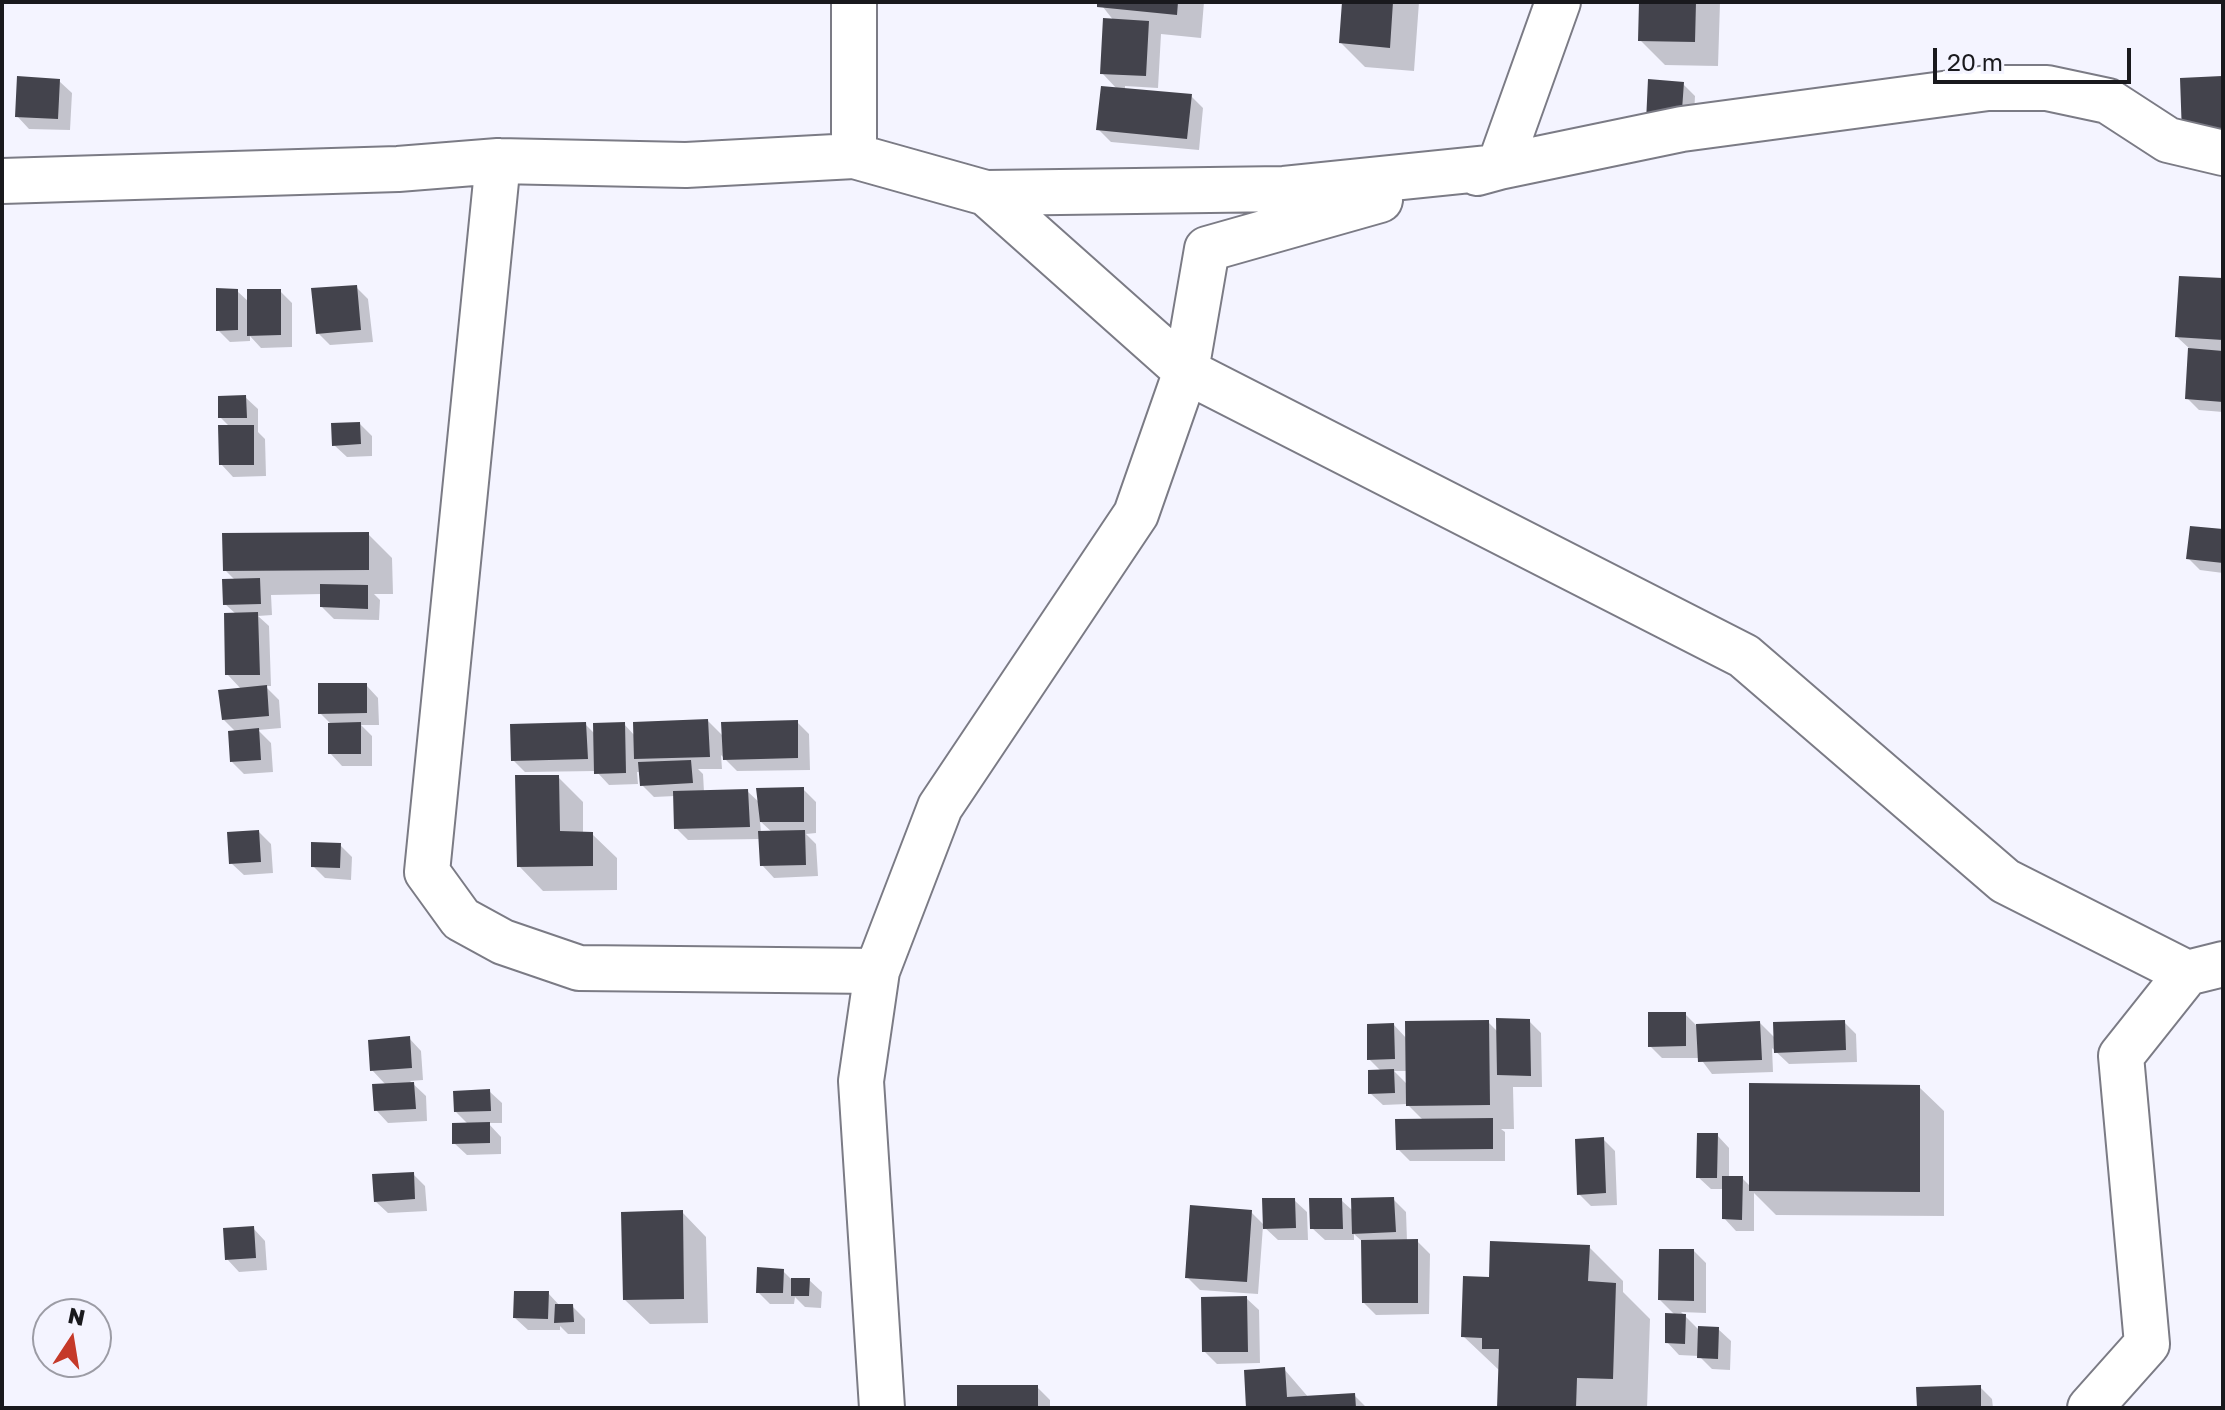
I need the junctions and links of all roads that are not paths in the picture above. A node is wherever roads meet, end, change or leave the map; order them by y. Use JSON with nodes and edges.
{"nodes":[{"id":1,"x":854,"y":2,"type":"edge"},
{"id":2,"x":1558,"y":2,"type":"edge"},
{"id":3,"x":2223,"y":153,"type":"edge"},
{"id":4,"x":854,"y":156,"type":"junction"},
{"id":5,"x":498,"y":161,"type":"junction"},
{"id":6,"x":1499,"y":167,"type":"junction"},
{"id":7,"x":2,"y":181,"type":"edge"},
{"id":8,"x":986,"y":193,"type":"junction"},
{"id":9,"x":1186,"y":371,"type":"junction"},
{"id":10,"x":2205,"y":969,"type":"edge"},
{"id":11,"x":877,"y":971,"type":"junction"},
{"id":12,"x":882,"y":1408,"type":"edge"},
{"id":13,"x":2090,"y":1408,"type":"edge"}],
"edges":[{"from":1,"to":4,"type":"street"},
{"from":2,"to":6,"type":"street"},
{"from":3,"to":6,"type":"street"},
{"from":4,"to":5,"type":"street"},
{"from":4,"to":8,"type":"street"},
{"from":5,"to":7,"type":"street"},
{"from":5,"to":11,"type":"street"},
{"from":6,"to":8,"type":"street"},
{"from":6,"to":9,"type":"street"},
{"from":8,"to":9,"type":"street"},
{"from":9,"to":10,"type":"street"},
{"from":9,"to":11,"type":"street"},
{"from":10,"to":13,"type":"street"},
{"from":11,"to":12,"type":"street"}]}
